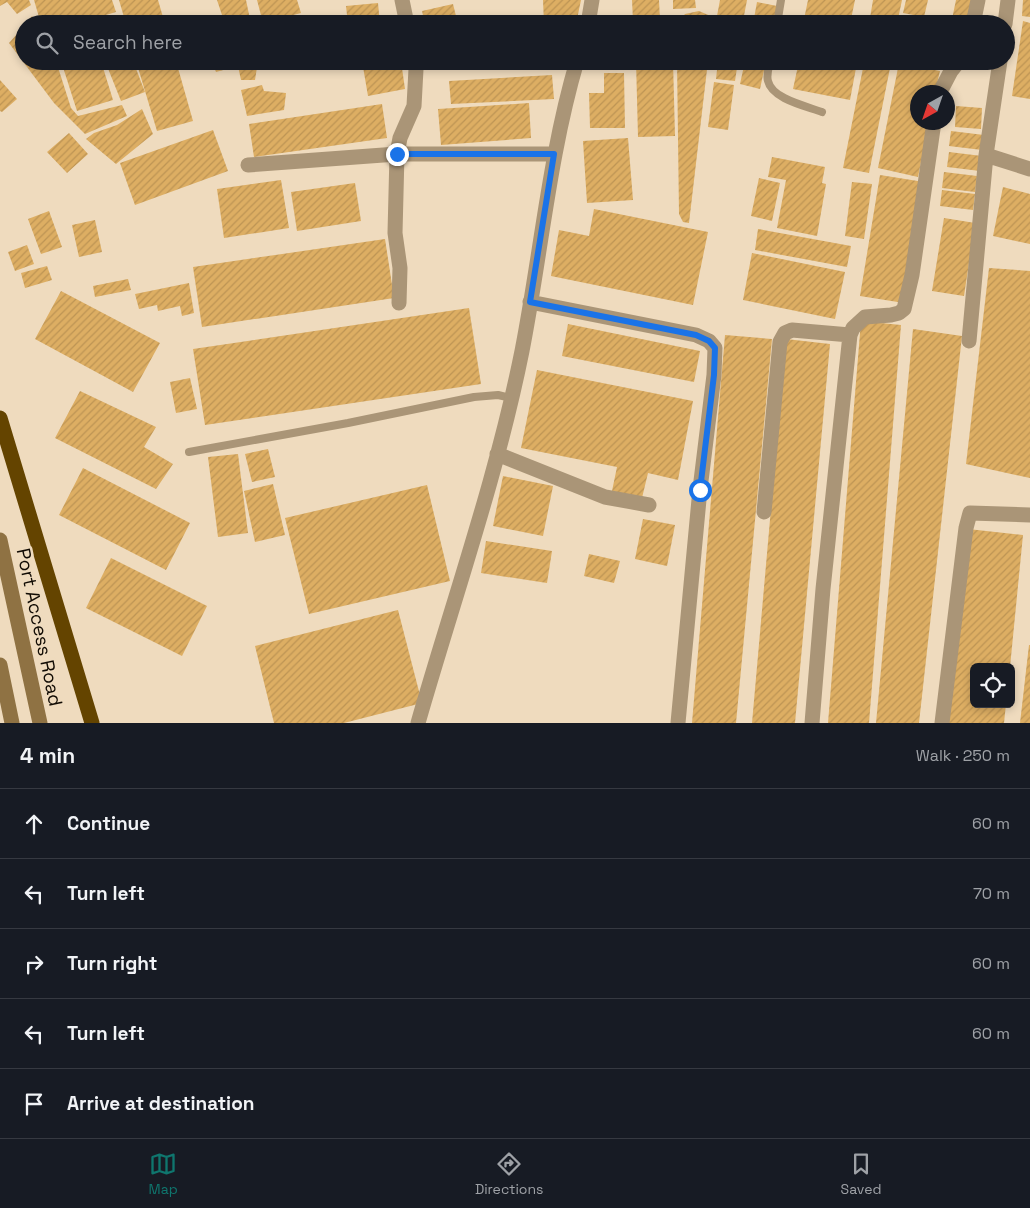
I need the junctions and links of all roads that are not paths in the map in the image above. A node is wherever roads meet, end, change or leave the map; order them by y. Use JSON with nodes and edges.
{"nodes":[{"id":1,"x":402,"y":0,"type":"edge"},
{"id":2,"x":592,"y":0,"type":"edge"},
{"id":3,"x":781,"y":0,"type":"edge"},
{"id":4,"x":978,"y":0,"type":"edge"},
{"id":5,"x":1008,"y":0,"type":"edge"},
{"id":6,"x":405,"y":15,"type":"edge"},
{"id":7,"x":590,"y":15,"type":"edge"},
{"id":8,"x":778,"y":15,"type":"edge"},
{"id":9,"x":975,"y":15,"type":"edge"},
{"id":10,"x":1006,"y":15,"type":"edge"},
{"id":11,"x":416,"y":70,"type":"edge"},
{"id":12,"x":575,"y":70,"type":"edge"},
{"id":13,"x":768,"y":70,"type":"edge"},
{"id":14,"x":953,"y":70,"type":"edge"},
{"id":15,"x":999,"y":70,"type":"edge"},
{"id":16,"x":944,"y":85,"type":"edge"},
{"id":17,"x":822,"y":112,"type":"dead end"},
{"id":18,"x":933,"y":130,"type":"edge"},
{"id":19,"x":397,"y":154,"type":"junction"},
{"id":20,"x":554,"y":154,"type":"junction"},
{"id":21,"x":986,"y":155,"type":"junction"},
{"id":22,"x":248,"y":165,"type":"dead end"},
{"id":23,"x":1030,"y":169,"type":"edge"},
{"id":24,"x":530,"y":302,"type":"junction"},
{"id":25,"x":400,"y":303,"type":"dead end"},
{"id":26,"x":850,"y":335,"type":"junction"},
{"id":27,"x":969,"y":341,"type":"dead end"},
{"id":28,"x":511,"y":398,"type":"junction"},
{"id":29,"x":0,"y":418,"type":"edge"},
{"id":30,"x":189,"y":452,"type":"dead end"},
{"id":31,"x":496,"y":454,"type":"junction"},
{"id":32,"x":649,"y":505,"type":"dead end"},
{"id":33,"x":764,"y":512,"type":"dead end"},
{"id":34,"x":1030,"y":515,"type":"edge"},
{"id":35,"x":0,"y":540,"type":"edge"},
{"id":36,"x":0,"y":665,"type":"edge"},
{"id":37,"x":12,"y":723,"type":"edge"},
{"id":38,"x":40,"y":723,"type":"edge"},
{"id":39,"x":92,"y":723,"type":"edge"},
{"id":40,"x":418,"y":723,"type":"edge"},
{"id":41,"x":678,"y":723,"type":"edge"},
{"id":42,"x":812,"y":723,"type":"edge"},
{"id":43,"x":942,"y":723,"type":"edge"}],
"edges":[{"from":1,"to":6,"type":"street"},
{"from":2,"to":7,"type":"street"},
{"from":3,"to":8,"type":"lane"},
{"from":4,"to":9,"type":"street"},
{"from":5,"to":10,"type":"street"},
{"from":11,"to":19,"type":"street"},
{"from":12,"to":20,"type":"street"},
{"from":13,"to":17,"type":"lane"},
{"from":14,"to":16,"type":"street"},
{"from":15,"to":21,"type":"street"},
{"from":18,"to":26,"type":"street"},
{"from":19,"to":20,"type":"street"},
{"from":19,"to":22,"type":"street"},
{"from":19,"to":25,"type":"street"},
{"from":20,"to":24,"type":"street"},
{"from":21,"to":23,"type":"street"},
{"from":21,"to":27,"type":"street"},
{"from":24,"to":28,"type":"street"},
{"from":24,"to":41,"type":"street"},
{"from":26,"to":33,"type":"street"},
{"from":26,"to":42,"type":"street"},
{"from":28,"to":30,"type":"lane"},
{"from":28,"to":31,"type":"street"},
{"from":29,"to":39,"type":"highway"},
{"from":31,"to":32,"type":"street"},
{"from":31,"to":40,"type":"street"},
{"from":34,"to":43,"type":"street"},
{"from":35,"to":38,"type":"main road","name":"Port Access Road"},
{"from":36,"to":37,"type":"main road"}]}
